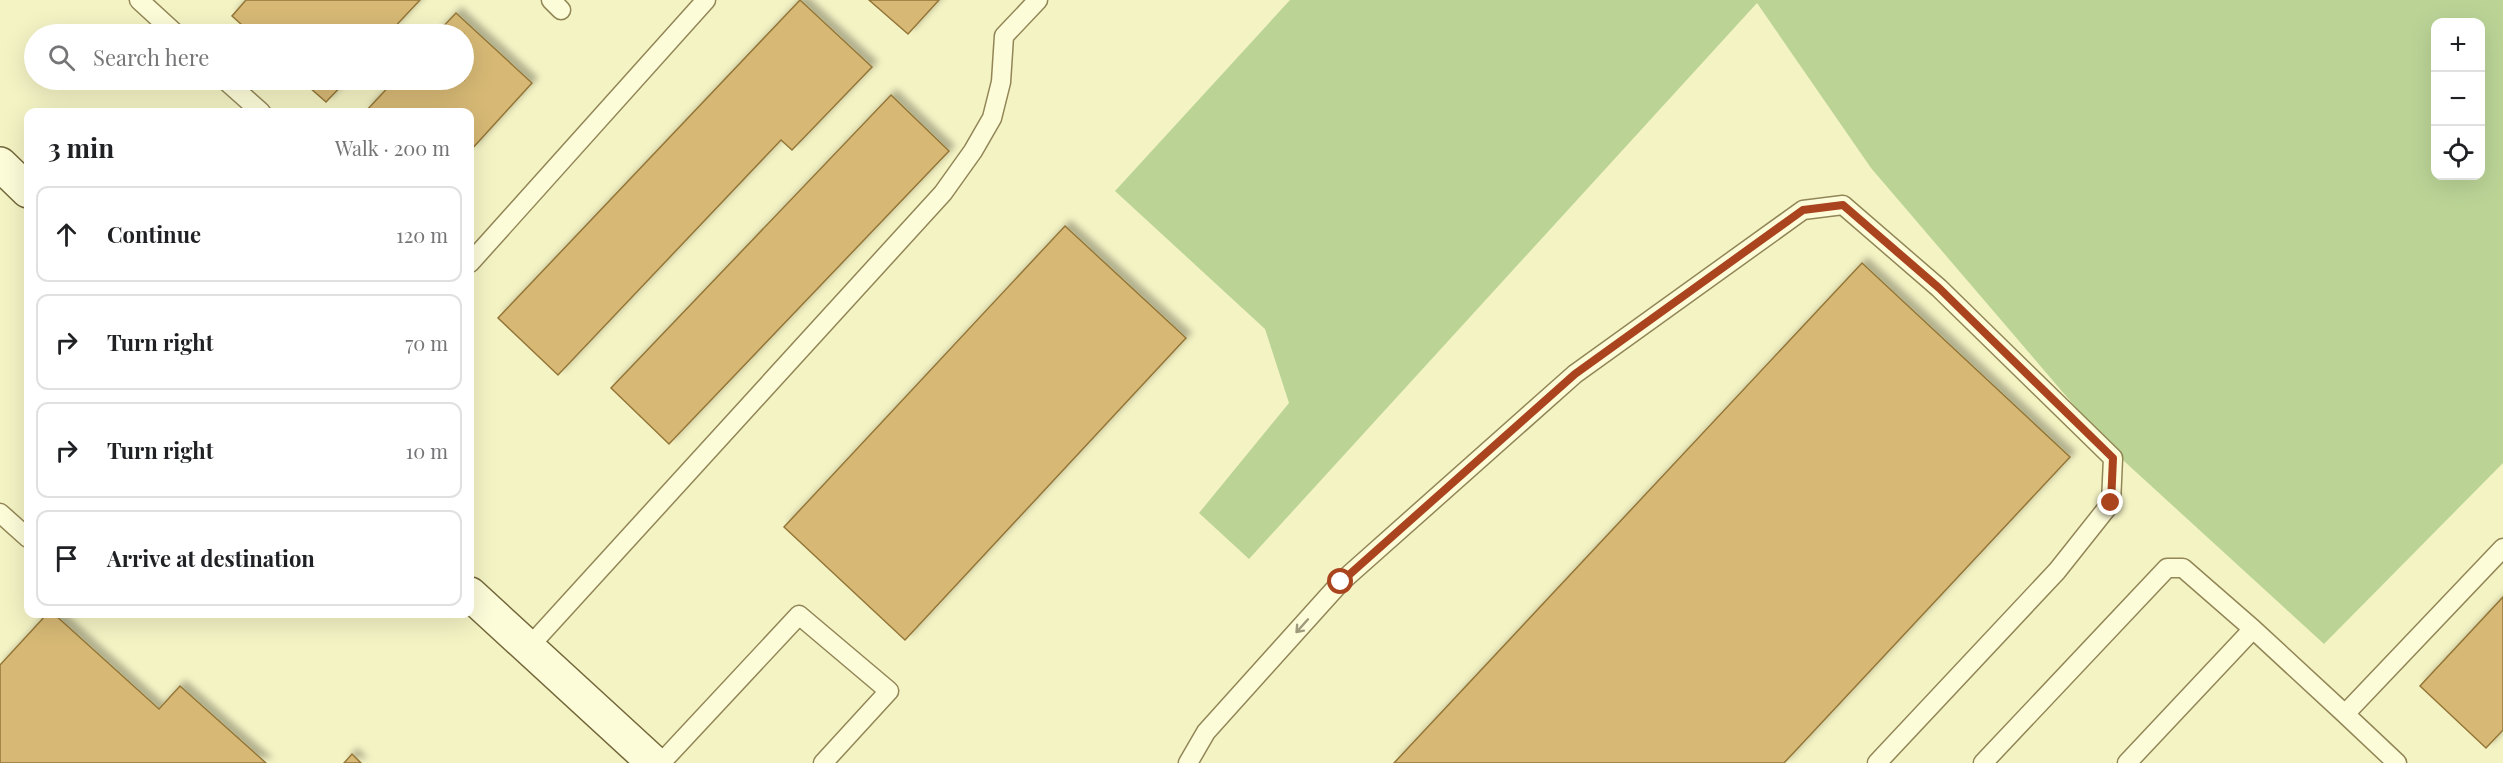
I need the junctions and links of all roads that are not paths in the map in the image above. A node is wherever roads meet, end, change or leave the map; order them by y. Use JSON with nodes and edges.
{"nodes":[{"id":1,"x":139,"y":0,"type":"edge"},
{"id":2,"x":705,"y":0,"type":"edge"},
{"id":3,"x":1038,"y":0,"type":"edge"},
{"id":4,"x":165,"y":24,"type":"edge"},
{"id":5,"x":236,"y":90,"type":"edge"},
{"id":6,"x":256,"y":108,"type":"edge"},
{"id":7,"x":0,"y":165,"type":"edge"},
{"id":8,"x":24,"y":186,"type":"edge"},
{"id":9,"x":474,"y":258,"type":"edge"},
{"id":10,"x":0,"y":513,"type":"edge"},
{"id":11,"x":24,"y":534,"type":"edge"},
{"id":12,"x":2503,"y":548,"type":"edge"},
{"id":13,"x":474,"y":598,"type":"edge"},
{"id":14,"x":2253,"y":629,"type":"junction"},
{"id":15,"x":528,"y":648,"type":"junction"},
{"id":16,"x":2345,"y":714,"type":"junction"},
{"id":17,"x":654,"y":763,"type":"edge"},
{"id":18,"x":661,"y":763,"type":"edge"},
{"id":19,"x":823,"y":763,"type":"edge"},
{"id":20,"x":1188,"y":763,"type":"edge"},
{"id":21,"x":1877,"y":763,"type":"edge"},
{"id":22,"x":1983,"y":763,"type":"edge"},
{"id":23,"x":2127,"y":763,"type":"edge"},
{"id":24,"x":2397,"y":763,"type":"edge"}],
"edges":[{"from":1,"to":4,"type":"lane"},
{"from":2,"to":9,"type":"lane"},
{"from":3,"to":15,"type":"lane"},
{"from":5,"to":6,"type":"lane"},
{"from":7,"to":8,"type":"main road"},
{"from":10,"to":11,"type":"lane"},
{"from":12,"to":16,"type":"lane"},
{"from":13,"to":15,"type":"main road"},
{"from":14,"to":16,"type":"lane"},
{"from":14,"to":22,"type":"lane"},
{"from":14,"to":23,"type":"lane"},
{"from":15,"to":17,"type":"main road"},
{"from":16,"to":24,"type":"lane"},
{"from":18,"to":19,"type":"lane"},
{"from":21,"to":20,"type":"lane","one_way":true}]}
